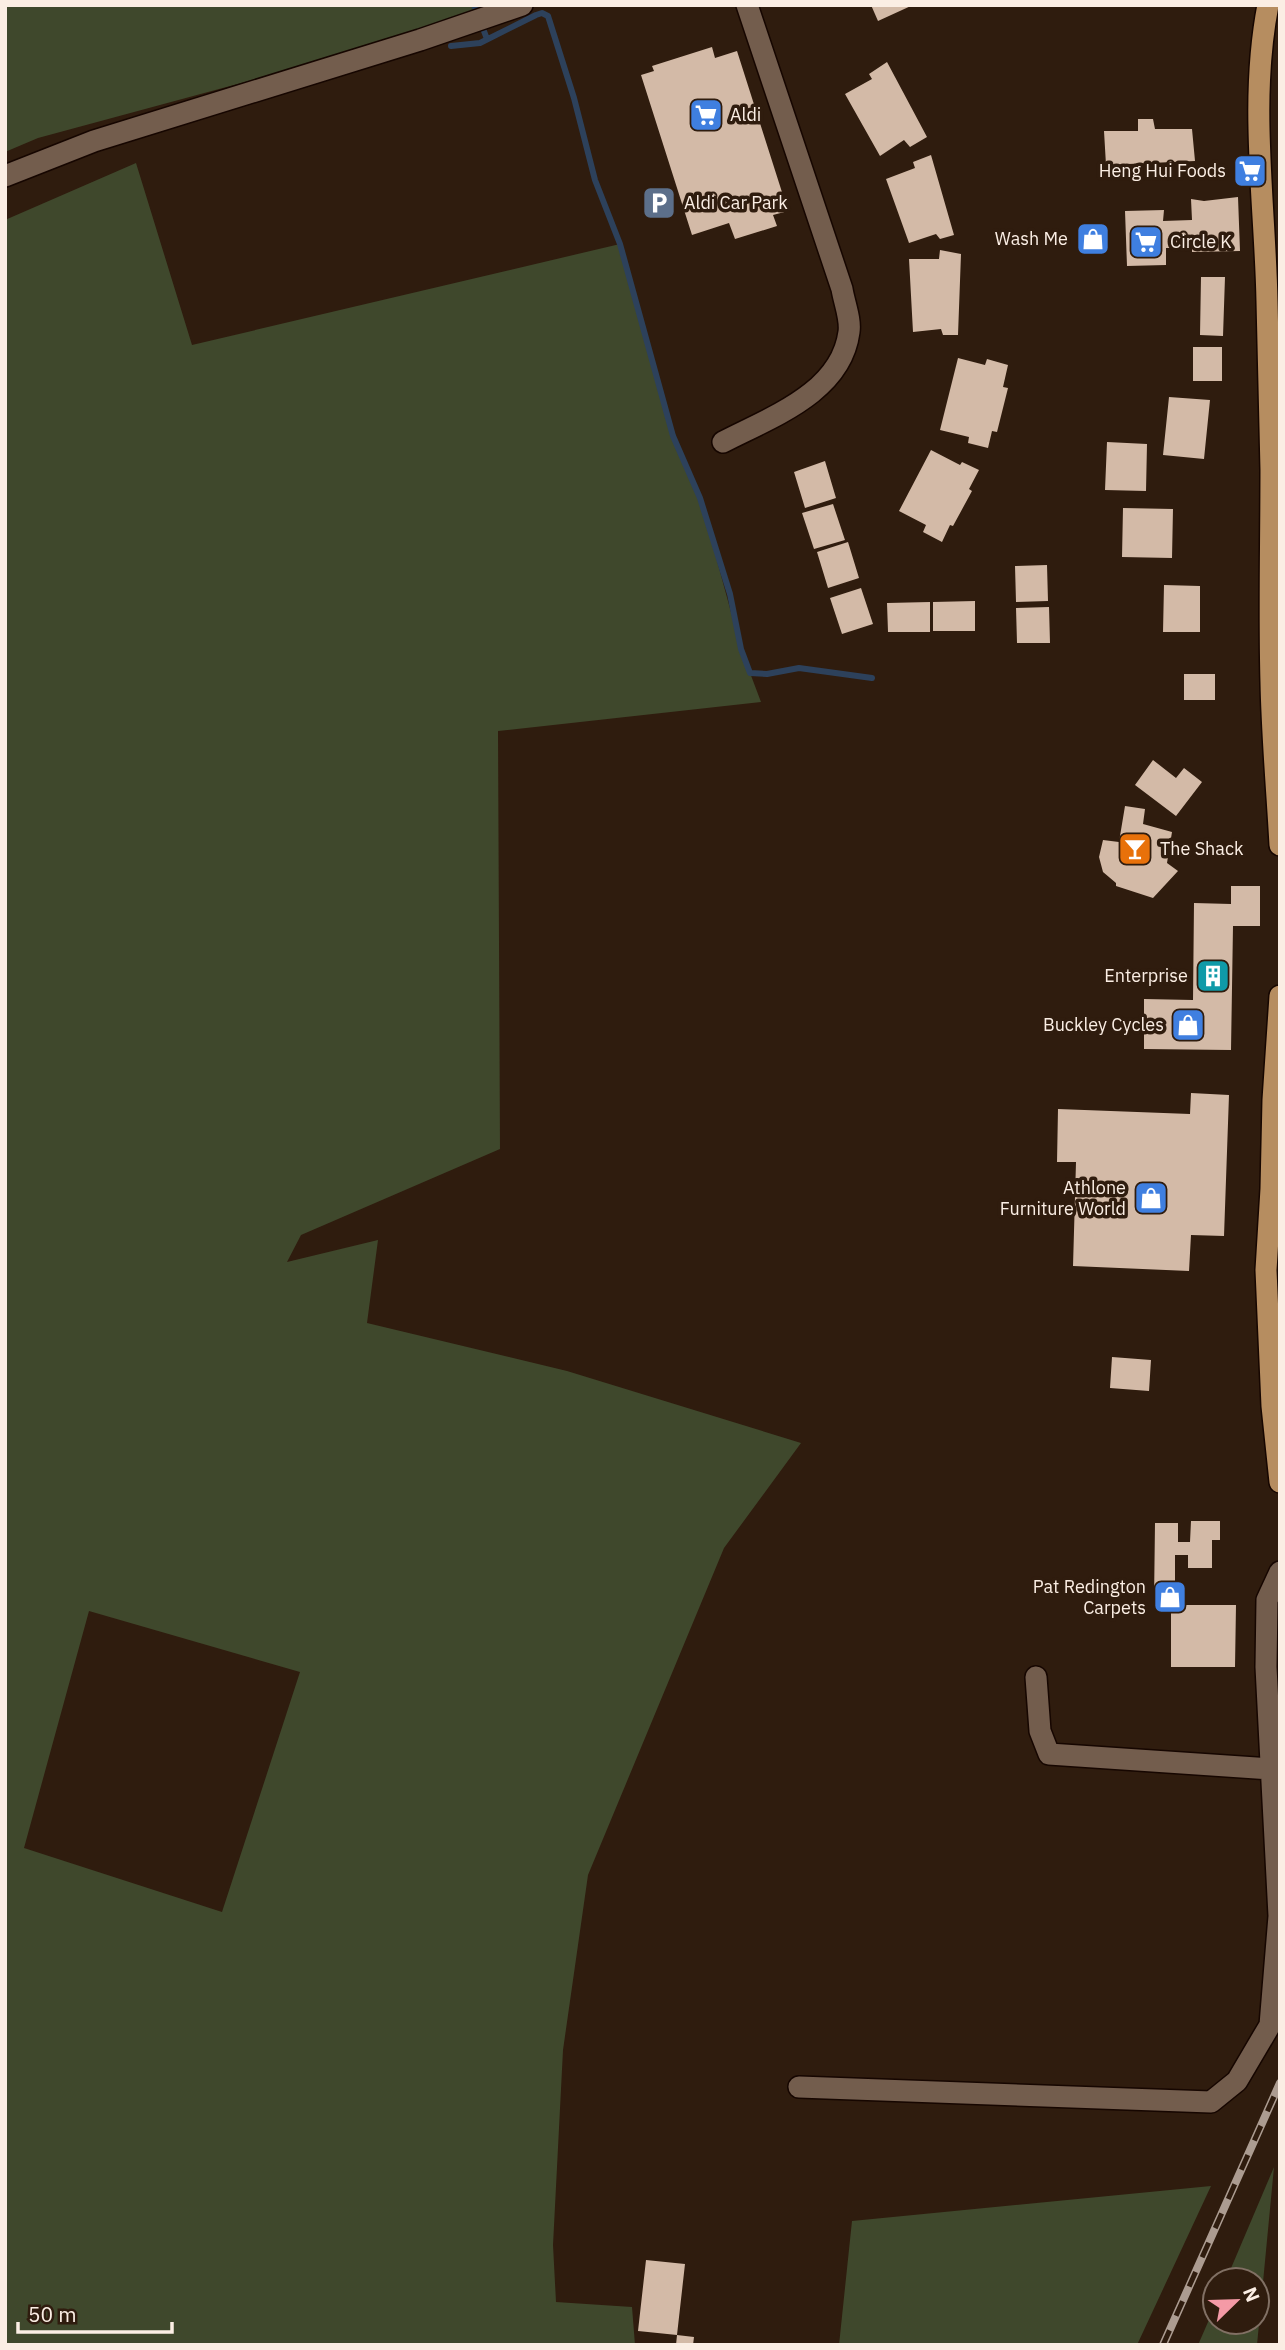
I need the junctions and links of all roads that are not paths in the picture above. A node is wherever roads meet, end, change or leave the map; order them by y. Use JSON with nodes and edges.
{"nodes":[{"id":1,"x":522,"y":5,"type":"edge"},
{"id":2,"x":747,"y":5,"type":"edge"},
{"id":3,"x":1268,"y":5,"type":"edge"},
{"id":4,"x":5,"y":176,"type":"edge"},
{"id":5,"x":723,"y":442,"type":"dead end"},
{"id":6,"x":1280,"y":845,"type":"edge"},
{"id":7,"x":1280,"y":996,"type":"edge"},
{"id":8,"x":1280,"y":1482,"type":"edge"},
{"id":9,"x":1280,"y":1573,"type":"edge"},
{"id":10,"x":1035,"y":1677,"type":"dead end"},
{"id":11,"x":1271,"y":1769,"type":"junction"},
{"id":12,"x":799,"y":2087,"type":"dead end"}],
"edges":[{"from":1,"to":4,"type":"street"},
{"from":2,"to":5,"type":"street"},
{"from":3,"to":6,"type":"main road"},
{"from":7,"to":8,"type":"main road"},
{"from":9,"to":11,"type":"street"},
{"from":10,"to":11,"type":"street"},
{"from":11,"to":12,"type":"street"}]}
